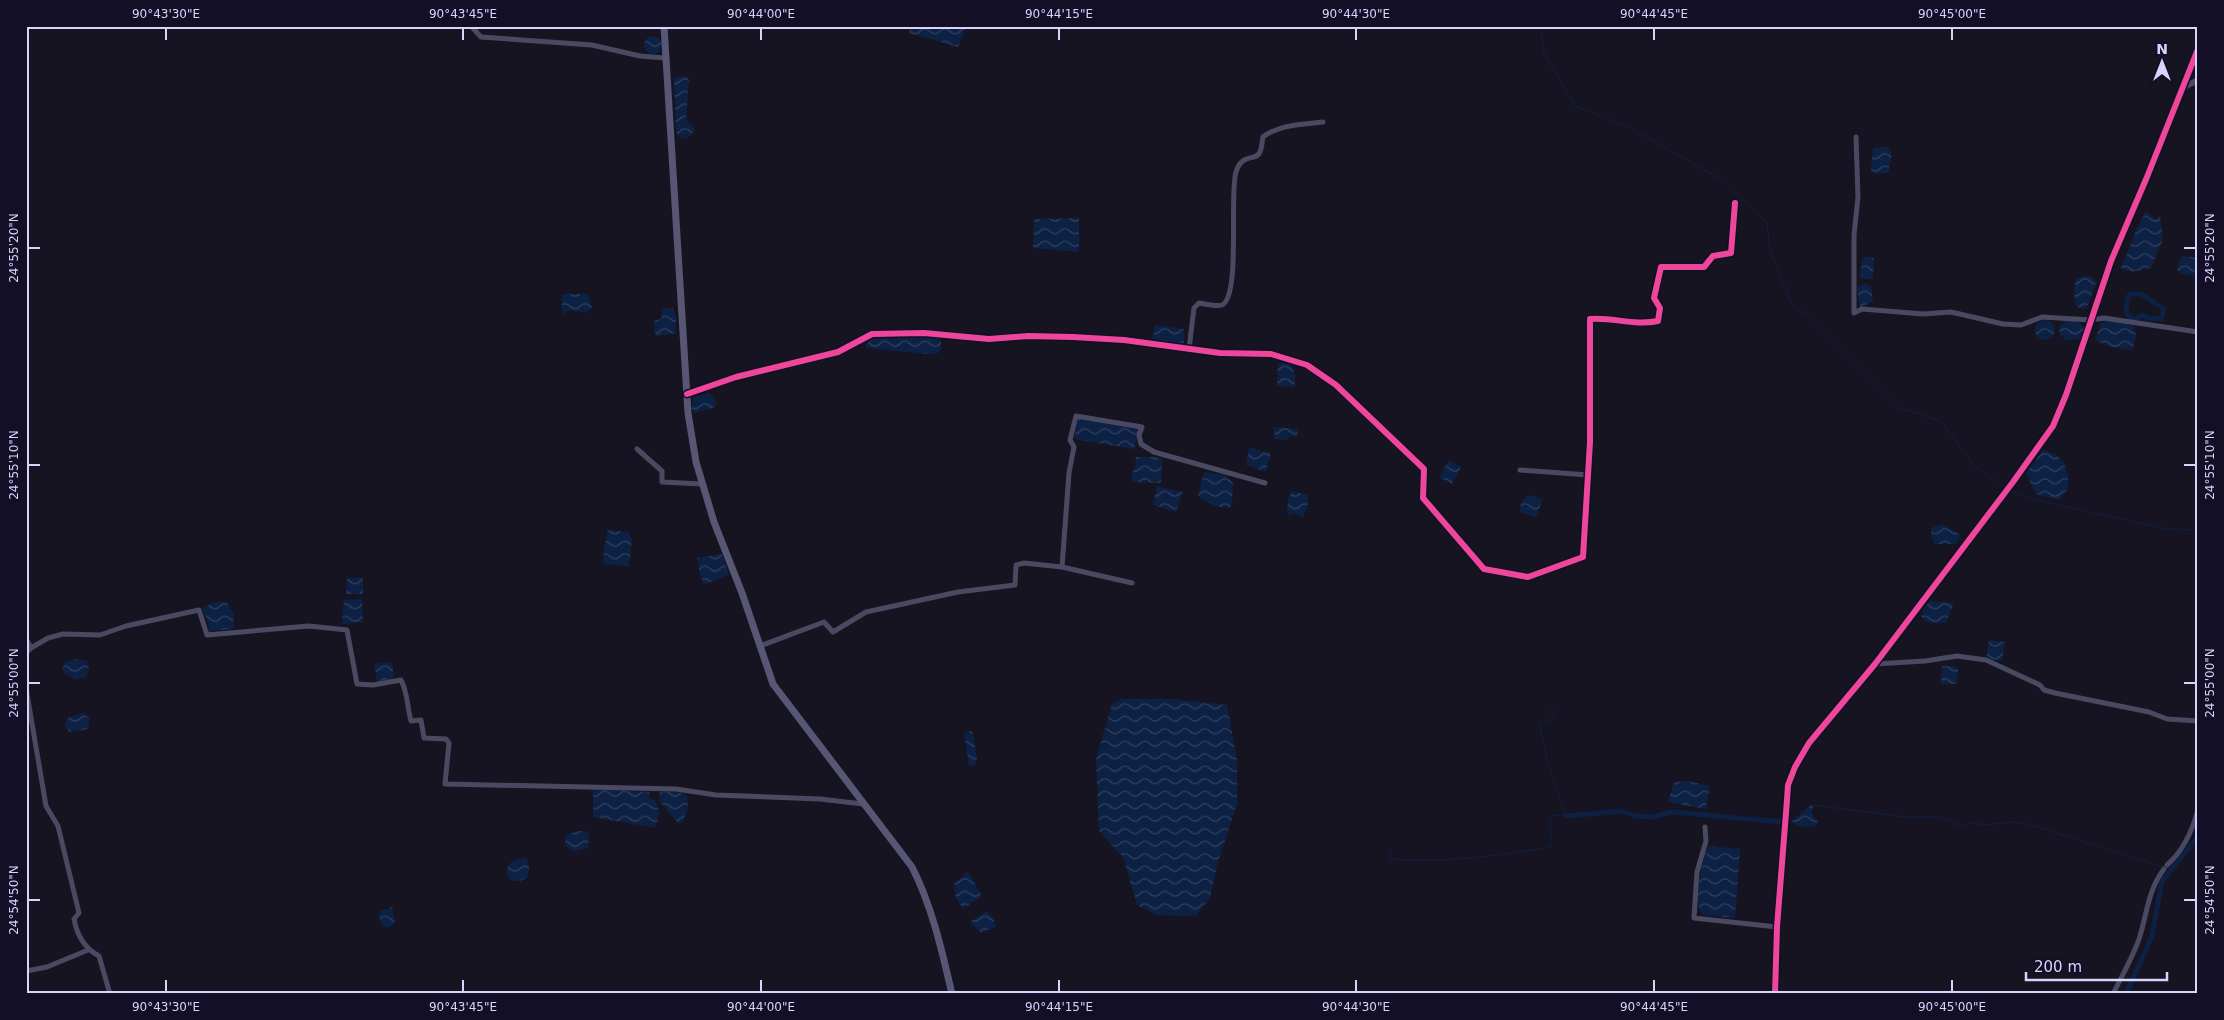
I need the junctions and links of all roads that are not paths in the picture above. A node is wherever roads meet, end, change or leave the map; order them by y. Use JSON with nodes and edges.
{"nodes":[{"id":1,"x":471,"y":26,"type":"edge"},
{"id":2,"x":664,"y":26,"type":"edge"},
{"id":3,"x":2198,"y":49,"type":"edge"},
{"id":4,"x":665,"y":58,"type":"junction"},
{"id":5,"x":2198,"y":80,"type":"edge"},
{"id":6,"x":2182,"y":88,"type":"junction"},
{"id":7,"x":1323,"y":122,"type":"dead end"},
{"id":8,"x":1856,"y":136,"type":"dead end"},
{"id":9,"x":1735,"y":202,"type":"dead end"},
{"id":10,"x":2092,"y":320,"type":"junction"},
{"id":11,"x":2198,"y":332,"type":"edge"},
{"id":12,"x":1189,"y":349,"type":"junction"},
{"id":13,"x":687,"y":394,"type":"junction"},
{"id":14,"x":637,"y":449,"type":"dead end"},
{"id":15,"x":1520,"y":470,"type":"dead end"},
{"id":16,"x":1588,"y":475,"type":"junction"},
{"id":17,"x":1265,"y":483,"type":"dead end"},
{"id":18,"x":702,"y":484,"type":"junction"},
{"id":19,"x":1062,"y":567,"type":"junction"},
{"id":20,"x":1132,"y":583,"type":"dead end"},
{"id":21,"x":26,"y":638,"type":"edge"},
{"id":22,"x":760,"y":646,"type":"junction"},
{"id":23,"x":31,"y":648,"type":"junction"},
{"id":24,"x":26,"y":653,"type":"edge"},
{"id":25,"x":1875,"y":664,"type":"junction"},
{"id":26,"x":26,"y":681,"type":"edge"},
{"id":27,"x":2198,"y":721,"type":"edge"},
{"id":28,"x":863,"y":804,"type":"junction"},
{"id":29,"x":2198,"y":808,"type":"edge"},
{"id":30,"x":1705,"y":827,"type":"dead end"},
{"id":31,"x":1777,"y":927,"type":"junction"},
{"id":32,"x":88,"y":950,"type":"junction"},
{"id":33,"x":26,"y":971,"type":"edge"},
{"id":34,"x":110,"y":994,"type":"edge"},
{"id":35,"x":952,"y":994,"type":"edge"},
{"id":36,"x":1775,"y":994,"type":"edge"},
{"id":37,"x":2113,"y":994,"type":"edge"}],
"edges":[{"from":1,"to":4,"type":"street"},
{"from":2,"to":4,"type":"main road"},
{"from":3,"to":6,"type":"street"},
{"from":4,"to":13,"type":"main road"},
{"from":5,"to":6,"type":"street"},
{"from":6,"to":10,"type":"street"},
{"from":7,"to":12,"type":"street"},
{"from":8,"to":10,"type":"street"},
{"from":9,"to":16,"type":"street"},
{"from":10,"to":11,"type":"street"},
{"from":10,"to":25,"type":"street"},
{"from":12,"to":13,"type":"street"},
{"from":12,"to":16,"type":"street"},
{"from":13,"to":18,"type":"main road"},
{"from":14,"to":18,"type":"street"},
{"from":15,"to":16,"type":"street"},
{"from":17,"to":19,"type":"street"},
{"from":18,"to":22,"type":"main road"},
{"from":19,"to":20,"type":"street"},
{"from":19,"to":22,"type":"street"},
{"from":21,"to":23,"type":"street"},
{"from":22,"to":28,"type":"main road"},
{"from":23,"to":24,"type":"street"},
{"from":23,"to":28,"type":"street"},
{"from":25,"to":27,"type":"street"},
{"from":25,"to":31,"type":"street"},
{"from":26,"to":32,"type":"street"},
{"from":28,"to":35,"type":"main road"},
{"from":29,"to":37,"type":"street"},
{"from":30,"to":31,"type":"street"},
{"from":31,"to":36,"type":"street"},
{"from":32,"to":33,"type":"street"},
{"from":32,"to":34,"type":"street"}]}
